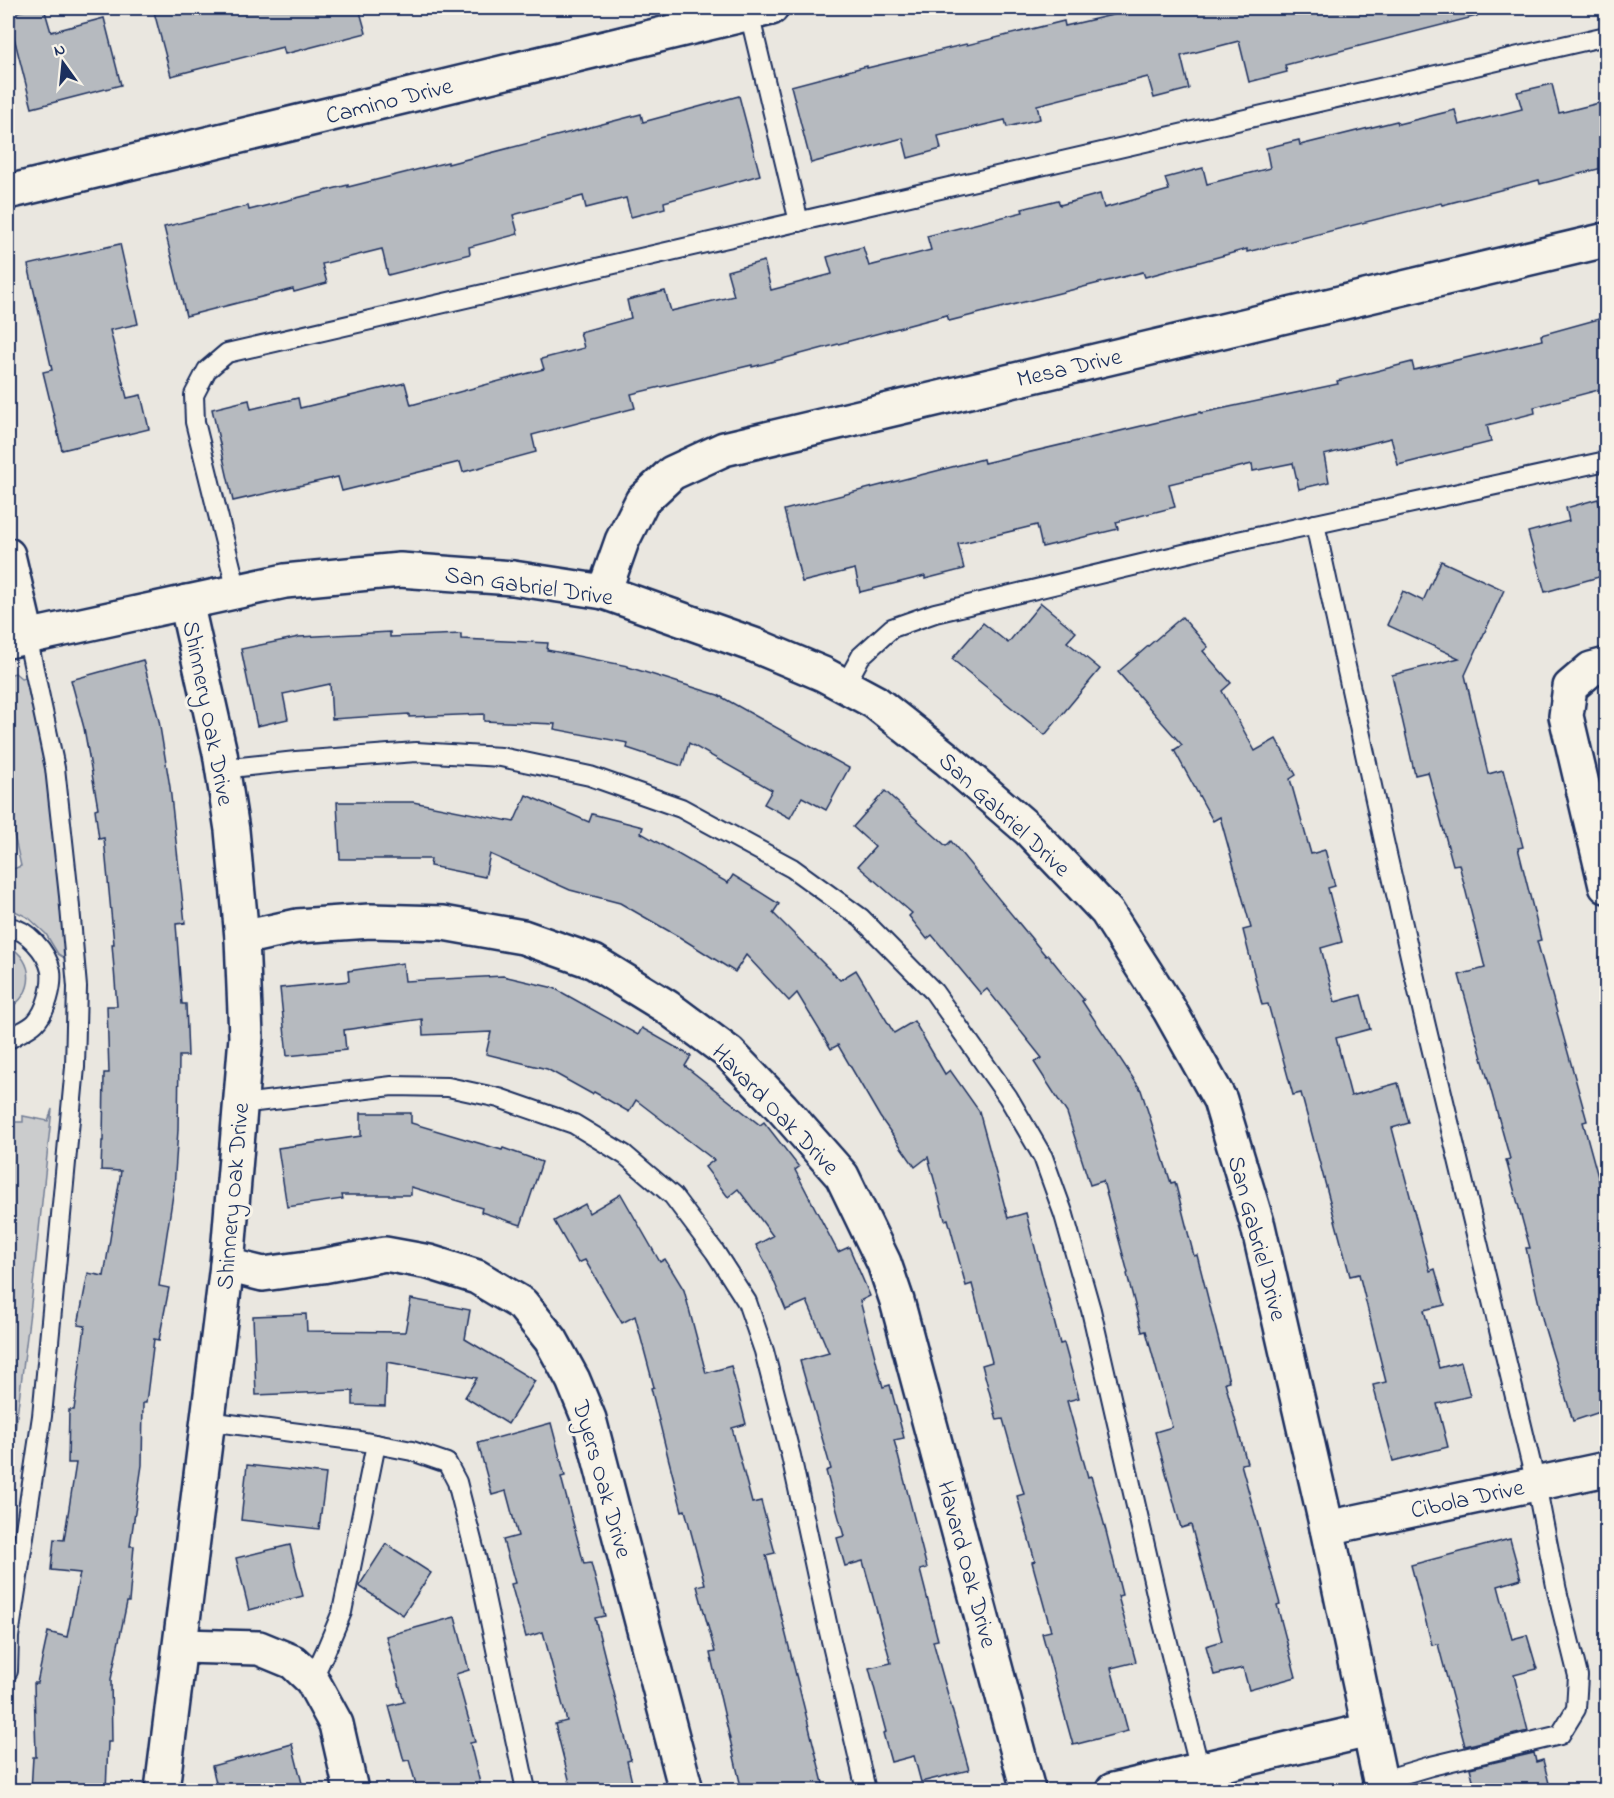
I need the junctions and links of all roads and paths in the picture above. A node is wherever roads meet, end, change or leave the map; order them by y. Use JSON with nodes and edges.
{"nodes":[{"id":1,"x":760,"y":10,"type":"edge"},
{"id":2,"x":1606,"y":36,"type":"edge"},
{"id":3,"x":8,"y":192,"type":"edge"},
{"id":4,"x":799,"y":222,"type":"junction"},
{"id":5,"x":1606,"y":240,"type":"edge"},
{"id":6,"x":1606,"y":461,"type":"edge"},
{"id":7,"x":1315,"y":524,"type":"junction"},
{"id":8,"x":8,"y":555,"type":"edge"},
{"id":9,"x":237,"y":591,"type":"junction"},
{"id":10,"x":604,"y":592,"type":"junction"},
{"id":11,"x":186,"y":602,"type":"junction"},
{"id":12,"x":17,"y":639,"type":"edge"},
{"id":13,"x":1606,"y":665,"type":"edge"},
{"id":14,"x":845,"y":686,"type":"junction"},
{"id":15,"x":222,"y":769,"type":"junction"},
{"id":16,"x":1606,"y":886,"type":"edge"},
{"id":17,"x":8,"y":927,"type":"edge"},
{"id":18,"x":242,"y":938,"type":"junction"},
{"id":19,"x":8,"y":1038,"type":"edge"},
{"id":20,"x":241,"y":1104,"type":"junction"},
{"id":21,"x":227,"y":1265,"type":"junction"},
{"id":22,"x":208,"y":1421,"type":"junction"},
{"id":23,"x":376,"y":1444,"type":"junction"},
{"id":24,"x":1606,"y":1469,"type":"edge"},
{"id":25,"x":1536,"y":1484,"type":"junction"},
{"id":26,"x":1327,"y":1528,"type":"junction"},
{"id":27,"x":181,"y":1646,"type":"junction"},
{"id":28,"x":8,"y":1671,"type":"edge"},
{"id":29,"x":312,"y":1680,"type":"junction"},
{"id":30,"x":1369,"y":1730,"type":"junction"},
{"id":31,"x":1200,"y":1770,"type":"junction"},
{"id":32,"x":1381,"y":1786,"type":"edge"},
{"id":33,"x":162,"y":1791,"type":"edge"},
{"id":34,"x":351,"y":1791,"type":"edge"},
{"id":35,"x":526,"y":1791,"type":"edge"},
{"id":36,"x":686,"y":1791,"type":"edge"},
{"id":37,"x":866,"y":1791,"type":"edge"},
{"id":38,"x":1028,"y":1791,"type":"edge"},
{"id":39,"x":1113,"y":1791,"type":"edge"}],
"edges":[{"from":1,"to":3,"type":"street","name":"Camino Drive"},
{"from":1,"to":4,"type":"lane"},
{"from":2,"to":4,"type":"lane"},
{"from":4,"to":9,"type":"lane"},
{"from":5,"to":10,"type":"street","name":"Mesa Drive"},
{"from":6,"to":7,"type":"lane"},
{"from":7,"to":14,"type":"lane"},
{"from":7,"to":25,"type":"lane"},
{"from":8,"to":12,"type":"street"},
{"from":9,"to":10,"type":"street","name":"San Gabriel Drive"},
{"from":9,"to":11,"type":"street","name":"San Gabriel Drive"},
{"from":10,"to":14,"type":"street","name":"San Gabriel Drive"},
{"from":11,"to":12,"type":"street","name":"San Gabriel Drive"},
{"from":11,"to":15,"type":"street","name":"Shinnery Oak Drive"},
{"from":12,"to":28,"type":"lane"},
{"from":13,"to":16,"type":"street"},
{"from":14,"to":26,"type":"street","name":"San Gabriel Drive"},
{"from":15,"to":18,"type":"street","name":"Shinnery Oak Drive"},
{"from":15,"to":31,"type":"lane"},
{"from":17,"to":19,"type":"lane"},
{"from":18,"to":20,"type":"street","name":"Shinnery Oak Drive"},
{"from":18,"to":38,"type":"street","name":"Havard Oak Drive"},
{"from":20,"to":21,"type":"street","name":"Shinnery Oak Drive"},
{"from":20,"to":37,"type":"lane"},
{"from":21,"to":22,"type":"street","name":"Shinnery Oak Drive"},
{"from":21,"to":36,"type":"street","name":"Dyers Oak Drive"},
{"from":22,"to":23,"type":"lane"},
{"from":22,"to":27,"type":"street","name":"Shinnery Oak Drive"},
{"from":23,"to":29,"type":"lane"},
{"from":23,"to":35,"type":"lane"},
{"from":24,"to":25,"type":"street","name":"Cibola Drive"},
{"from":25,"to":26,"type":"street","name":"Cibola Drive"},
{"from":25,"to":32,"type":"lane"},
{"from":26,"to":30,"type":"street","name":"San Gabriel Drive"},
{"from":27,"to":29,"type":"street"},
{"from":27,"to":33,"type":"street","name":"Shinnery Oak Drive"},
{"from":29,"to":34,"type":"street"},
{"from":30,"to":31,"type":"street"},
{"from":30,"to":32,"type":"street","name":"San Gabriel Drive"},
{"from":31,"to":39,"type":"street"}]}
